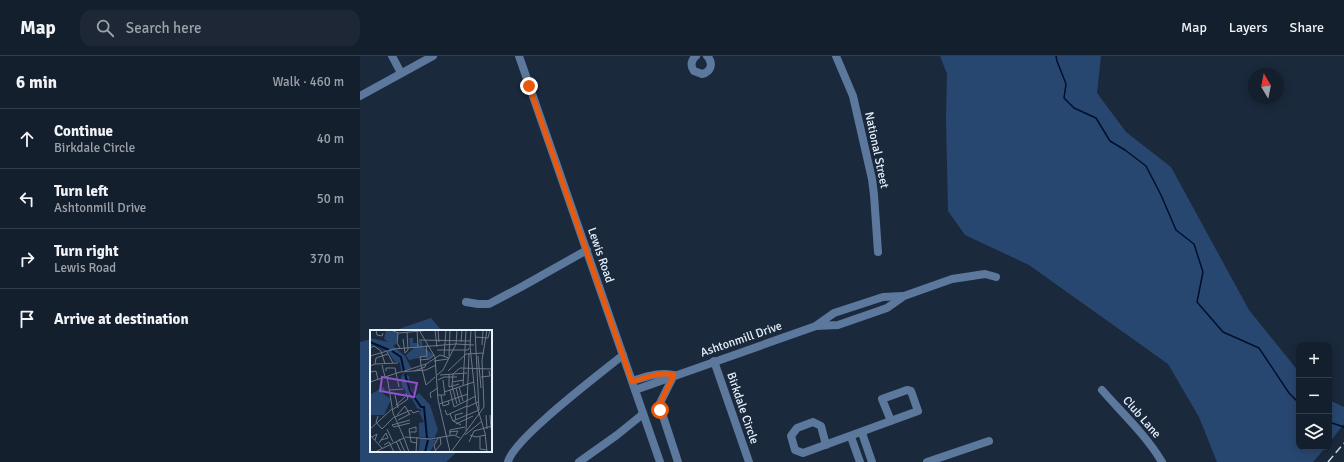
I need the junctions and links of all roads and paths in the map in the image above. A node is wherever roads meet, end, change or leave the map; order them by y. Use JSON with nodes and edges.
{"nodes":[{"id":1,"x":392,"y":56,"type":"edge"},
{"id":2,"x":433,"y":56,"type":"edge"},
{"id":3,"x":519,"y":56,"type":"edge"},
{"id":4,"x":707,"y":56,"type":"edge"},
{"id":5,"x":836,"y":56,"type":"edge"},
{"id":6,"x":693,"y":57,"type":"edge"},
{"id":7,"x":401,"y":73,"type":"junction"},
{"id":8,"x":360,"y":96,"type":"edge"},
{"id":9,"x":587,"y":250,"type":"junction"},
{"id":10,"x":878,"y":252,"type":"dead end"},
{"id":11,"x":996,"y":277,"type":"dead end"},
{"id":12,"x":904,"y":296,"type":"junction"},
{"id":13,"x":466,"y":302,"type":"dead end"},
{"id":14,"x":816,"y":326,"type":"junction"},
{"id":15,"x":623,"y":355,"type":"junction"},
{"id":16,"x":714,"y":361,"type":"junction"},
{"id":17,"x":674,"y":375,"type":"junction"},
{"id":18,"x":633,"y":386,"type":"junction"},
{"id":19,"x":1102,"y":390,"type":"dead end"},
{"id":20,"x":643,"y":414,"type":"junction"},
{"id":21,"x":890,"y":421,"type":"junction"},
{"id":22,"x":862,"y":433,"type":"junction"},
{"id":23,"x":851,"y":437,"type":"junction"},
{"id":24,"x":989,"y":441,"type":"dead end"},
{"id":25,"x":826,"y":445,"type":"junction"},
{"id":26,"x":508,"y":462,"type":"edge"},
{"id":27,"x":579,"y":462,"type":"edge"},
{"id":28,"x":660,"y":462,"type":"edge"},
{"id":29,"x":678,"y":462,"type":"edge"},
{"id":30,"x":749,"y":462,"type":"edge"},
{"id":31,"x":860,"y":462,"type":"edge"},
{"id":32,"x":872,"y":462,"type":"edge"},
{"id":33,"x":927,"y":462,"type":"edge"},
{"id":34,"x":1162,"y":462,"type":"edge"}],
"edges":[{"from":1,"to":7,"type":"street"},
{"from":2,"to":7,"type":"street"},
{"from":3,"to":9,"type":"street","name":"Lewis Road"},
{"from":4,"to":6,"type":"street"},
{"from":5,"to":10,"type":"street","name":"National Street"},
{"from":7,"to":8,"type":"street"},
{"from":9,"to":13,"type":"street"},
{"from":9,"to":15,"type":"street","name":"Lewis Road"},
{"from":11,"to":12,"type":"street","name":"Ashtonmill Drive"},
{"from":12,"to":14,"type":"street","name":"Ashtonmill Drive"},
{"from":12,"to":14,"type":"street","name":"Ashtonmill Drive"},
{"from":14,"to":16,"type":"street","name":"Ashtonmill Drive"},
{"from":15,"to":18,"type":"street","name":"Lewis Road"},
{"from":15,"to":26,"type":"street"},
{"from":16,"to":17,"type":"street","name":"Ashtonmill Drive"},
{"from":16,"to":30,"type":"street","name":"Birkdale Circle"},
{"from":17,"to":18,"type":"street","name":"Ashtonmill Drive"},
{"from":17,"to":29,"type":"street"},
{"from":18,"to":20,"type":"street","name":"Lewis Road"},
{"from":19,"to":34,"type":"street","name":"Club Lane"},
{"from":20,"to":27,"type":"street"},
{"from":20,"to":28,"type":"street","name":"Lewis Road"},
{"from":21,"to":21,"type":"street"},
{"from":21,"to":22,"type":"street"},
{"from":22,"to":23,"type":"street"},
{"from":22,"to":32,"type":"street"},
{"from":23,"to":25,"type":"street"},
{"from":23,"to":31,"type":"street"},
{"from":24,"to":33,"type":"street"},
{"from":25,"to":25,"type":"street"}]}
